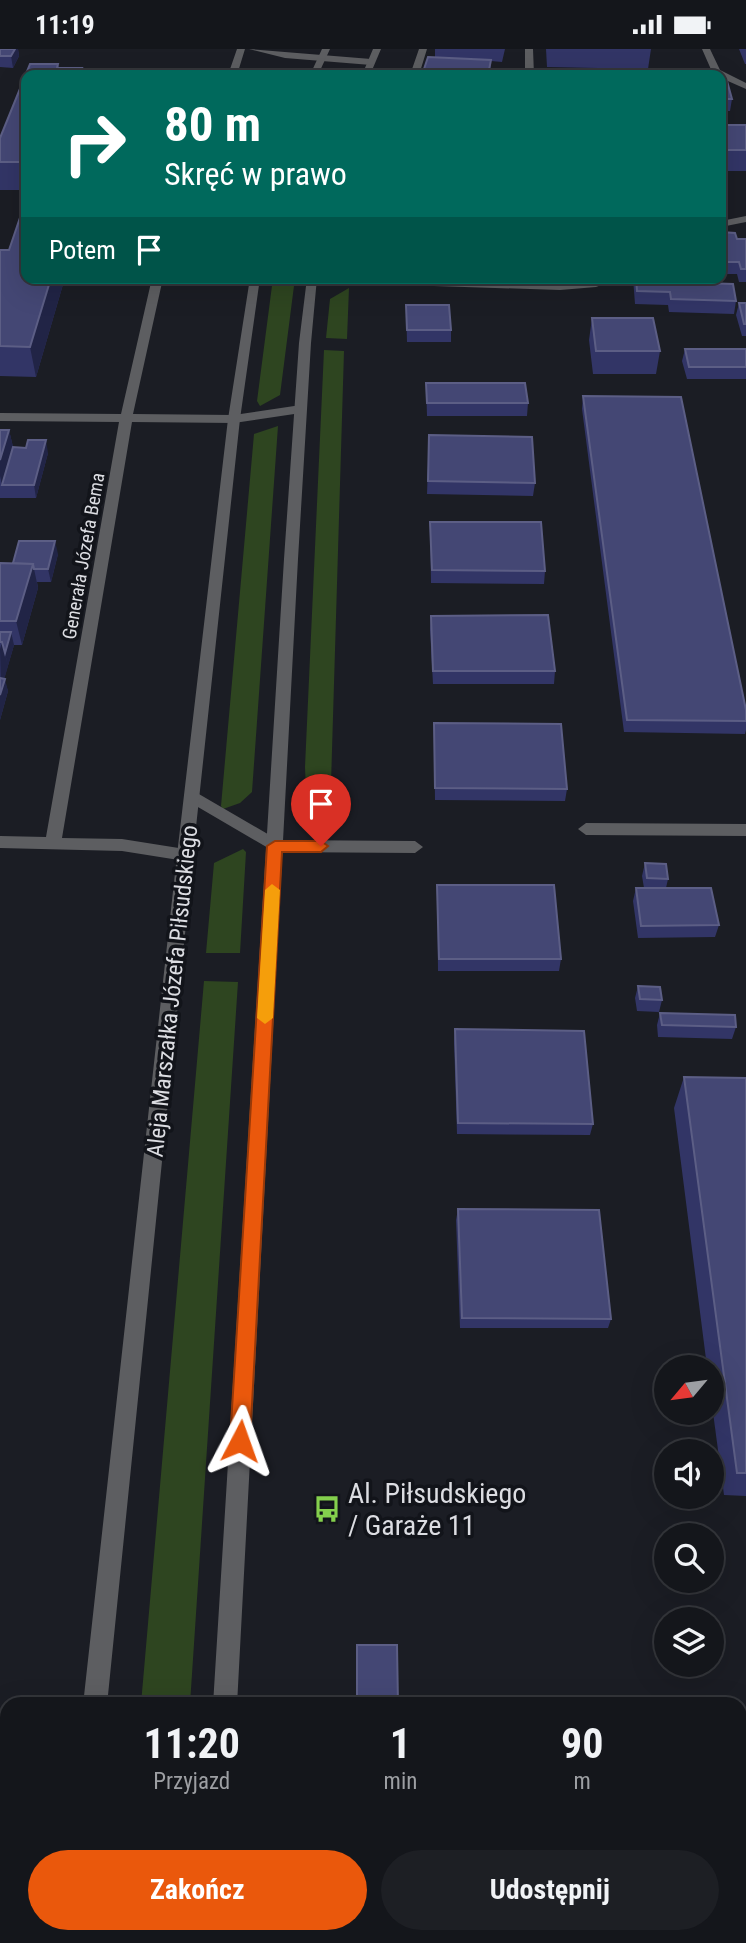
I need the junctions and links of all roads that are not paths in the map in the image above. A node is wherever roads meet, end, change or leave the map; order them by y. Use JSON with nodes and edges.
{"nodes":[{"id":1,"x":240,"y":49,"type":"edge"},
{"id":2,"x":253,"y":49,"type":"edge"},
{"id":3,"x":377,"y":49,"type":"edge"},
{"id":4,"x":423,"y":49,"type":"edge"},
{"id":5,"x":529,"y":49,"type":"edge"},
{"id":6,"x":706,"y":49,"type":"edge"},
{"id":7,"x":324,"y":54,"type":"edge"},
{"id":8,"x":371,"y":62,"type":"junction"},
{"id":9,"x":234,"y":70,"type":"edge"},
{"id":10,"x":316,"y":70,"type":"edge"},
{"id":11,"x":368,"y":70,"type":"edge"},
{"id":12,"x":416,"y":70,"type":"edge"},
{"id":13,"x":530,"y":70,"type":"edge"},
{"id":14,"x":715,"y":70,"type":"edge"},
{"id":15,"x":726,"y":77,"type":"edge"},
{"id":16,"x":746,"y":86,"type":"edge"},
{"id":17,"x":746,"y":219,"type":"edge"},
{"id":18,"x":726,"y":223,"type":"edge"},
{"id":19,"x":157,"y":284,"type":"edge"},
{"id":20,"x":254,"y":284,"type":"edge"},
{"id":21,"x":311,"y":284,"type":"edge"},
{"id":22,"x":545,"y":284,"type":"edge"},
{"id":23,"x":584,"y":284,"type":"edge"},
{"id":24,"x":301,"y":409,"type":"junction"},
{"id":25,"x":0,"y":417,"type":"edge"},
{"id":26,"x":126,"y":418,"type":"junction"},
{"id":27,"x":234,"y":419,"type":"junction"},
{"id":28,"x":192,"y":796,"type":"junction"},
{"id":29,"x":586,"y":829,"type":"dead end"},
{"id":30,"x":746,"y":830,"type":"edge"},
{"id":31,"x":0,"y":842,"type":"edge"},
{"id":32,"x":53,"y":842,"type":"junction"},
{"id":33,"x":275,"y":846,"type":"junction"},
{"id":34,"x":415,"y":847,"type":"dead end"},
{"id":35,"x":185,"y":855,"type":"junction"},
{"id":36,"x":96,"y":1697,"type":"edge"},
{"id":37,"x":225,"y":1697,"type":"edge"}],
"edges":[{"from":1,"to":9,"type":"street"},
{"from":2,"to":7,"type":"street"},
{"from":3,"to":8,"type":"street"},
{"from":4,"to":12,"type":"street"},
{"from":5,"to":13,"type":"street"},
{"from":6,"to":14,"type":"street"},
{"from":7,"to":8,"type":"street"},
{"from":7,"to":10,"type":"street"},
{"from":8,"to":11,"type":"street"},
{"from":15,"to":16,"type":"street"},
{"from":17,"to":18,"type":"street"},
{"from":19,"to":26,"type":"street","name":"Generała Józefa Bema"},
{"from":20,"to":27,"type":"street","name":"Aleja Marszałka Józefa Piłsudskiego"},
{"from":21,"to":24,"type":"street"},
{"from":22,"to":23,"type":"street"},
{"from":24,"to":27,"type":"street"},
{"from":24,"to":33,"type":"street"},
{"from":25,"to":26,"type":"street"},
{"from":26,"to":27,"type":"street"},
{"from":26,"to":32,"type":"street","name":"Generała Józefa Bema"},
{"from":27,"to":28,"type":"street","name":"Aleja Marszałka Józefa Piłsudskiego"},
{"from":28,"to":33,"type":"street"},
{"from":28,"to":35,"type":"street","name":"Aleja Marszałka Józefa Piłsudskiego"},
{"from":29,"to":30,"type":"street"},
{"from":31,"to":32,"type":"street"},
{"from":32,"to":35,"type":"street"},
{"from":33,"to":34,"type":"street"},
{"from":33,"to":37,"type":"street"},
{"from":35,"to":36,"type":"street","name":"Aleja Marszałka Józefa Piłsudskiego"}]}
